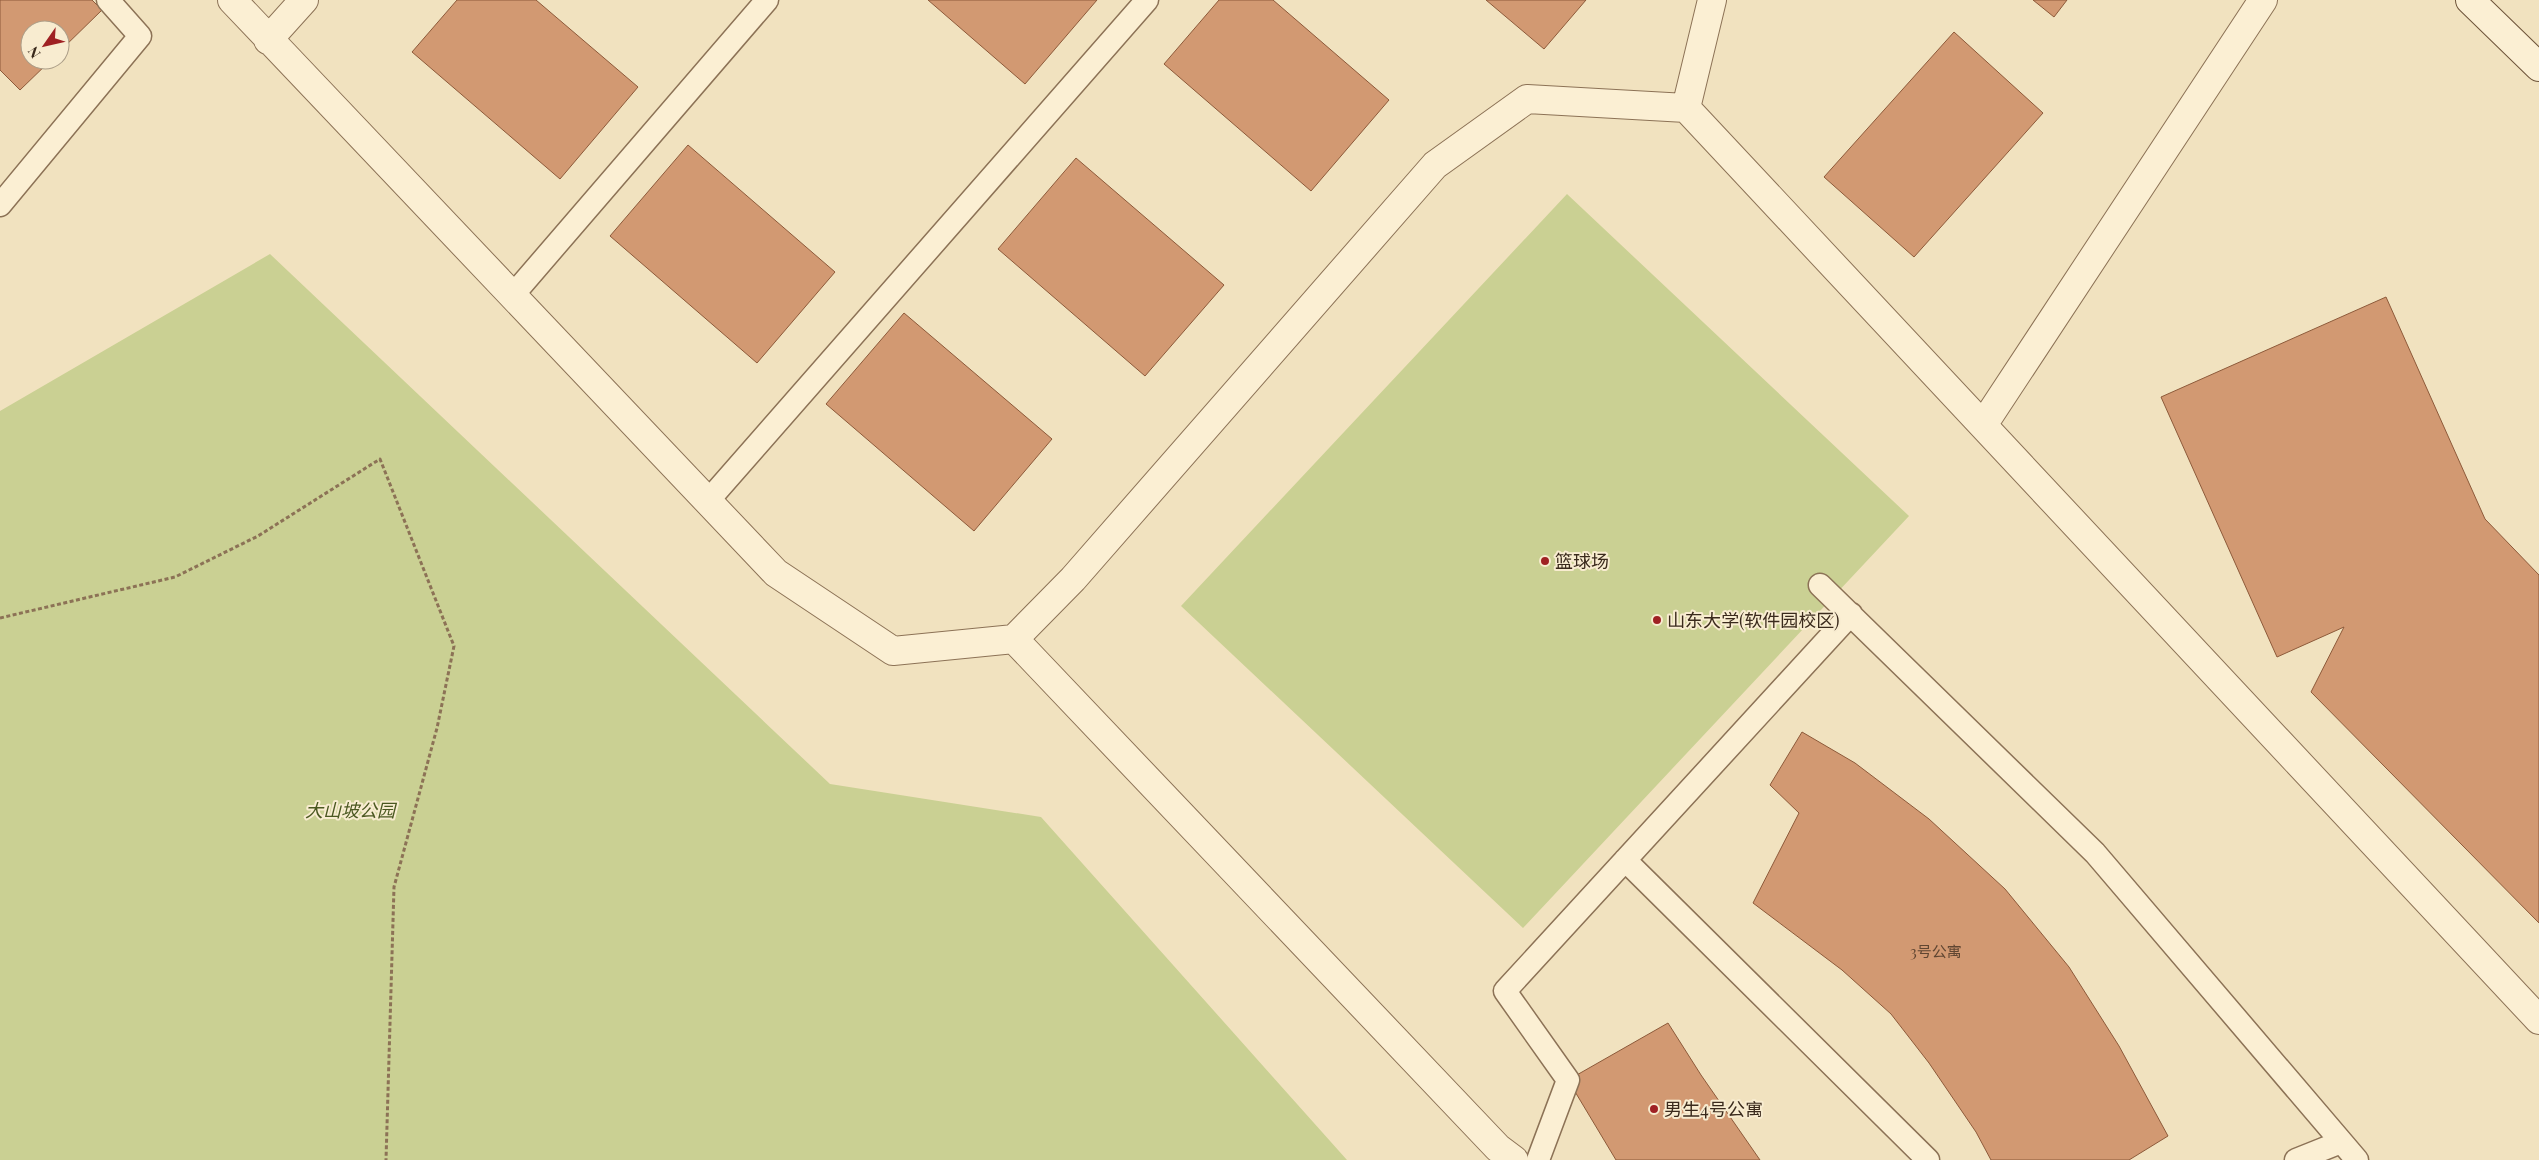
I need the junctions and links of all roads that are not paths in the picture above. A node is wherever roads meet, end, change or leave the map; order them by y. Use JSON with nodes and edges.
{"nodes":[{"id":1,"x":108,"y":0,"type":"edge"},
{"id":2,"x":232,"y":0,"type":"edge"},
{"id":3,"x":304,"y":0,"type":"edge"},
{"id":4,"x":767,"y":0,"type":"edge"},
{"id":5,"x":1146,"y":0,"type":"edge"},
{"id":6,"x":1712,"y":0,"type":"edge"},
{"id":7,"x":2263,"y":0,"type":"edge"},
{"id":8,"x":2470,"y":0,"type":"edge"},
{"id":9,"x":268,"y":40,"type":"junction"},
{"id":10,"x":2539,"y":66,"type":"edge"},
{"id":11,"x":1686,"y":108,"type":"junction"},
{"id":12,"x":0,"y":205,"type":"edge"},
{"id":13,"x":512,"y":296,"type":"junction"},
{"id":14,"x":1983,"y":425,"type":"junction"},
{"id":15,"x":707,"y":502,"type":"junction"},
{"id":16,"x":1820,"y":585,"type":"dead end"},
{"id":17,"x":1851,"y":614,"type":"junction"},
{"id":18,"x":1014,"y":640,"type":"junction"},
{"id":19,"x":1625,"y":860,"type":"junction"},
{"id":20,"x":2539,"y":1020,"type":"edge"},
{"id":21,"x":2341,"y":1142,"type":"junction"},
{"id":22,"x":1514,"y":1160,"type":"edge"},
{"id":23,"x":1538,"y":1160,"type":"edge"},
{"id":24,"x":1928,"y":1160,"type":"edge"},
{"id":25,"x":2296,"y":1160,"type":"edge"},
{"id":26,"x":2357,"y":1160,"type":"edge"}],
"edges":[{"from":1,"to":12,"type":"lane"},
{"from":2,"to":9,"type":"street"},
{"from":3,"to":9,"type":"street"},
{"from":4,"to":13,"type":"lane"},
{"from":5,"to":15,"type":"lane"},
{"from":6,"to":11,"type":"street"},
{"from":7,"to":14,"type":"street"},
{"from":8,"to":10,"type":"street"},
{"from":9,"to":13,"type":"street"},
{"from":11,"to":14,"type":"street"},
{"from":11,"to":18,"type":"street"},
{"from":13,"to":15,"type":"street"},
{"from":14,"to":20,"type":"street"},
{"from":15,"to":18,"type":"street"},
{"from":16,"to":17,"type":"lane"},
{"from":17,"to":19,"type":"lane"},
{"from":17,"to":21,"type":"lane"},
{"from":18,"to":22,"type":"street"},
{"from":19,"to":23,"type":"lane"},
{"from":19,"to":24,"type":"lane"},
{"from":21,"to":25,"type":"lane"},
{"from":21,"to":26,"type":"lane"}]}
